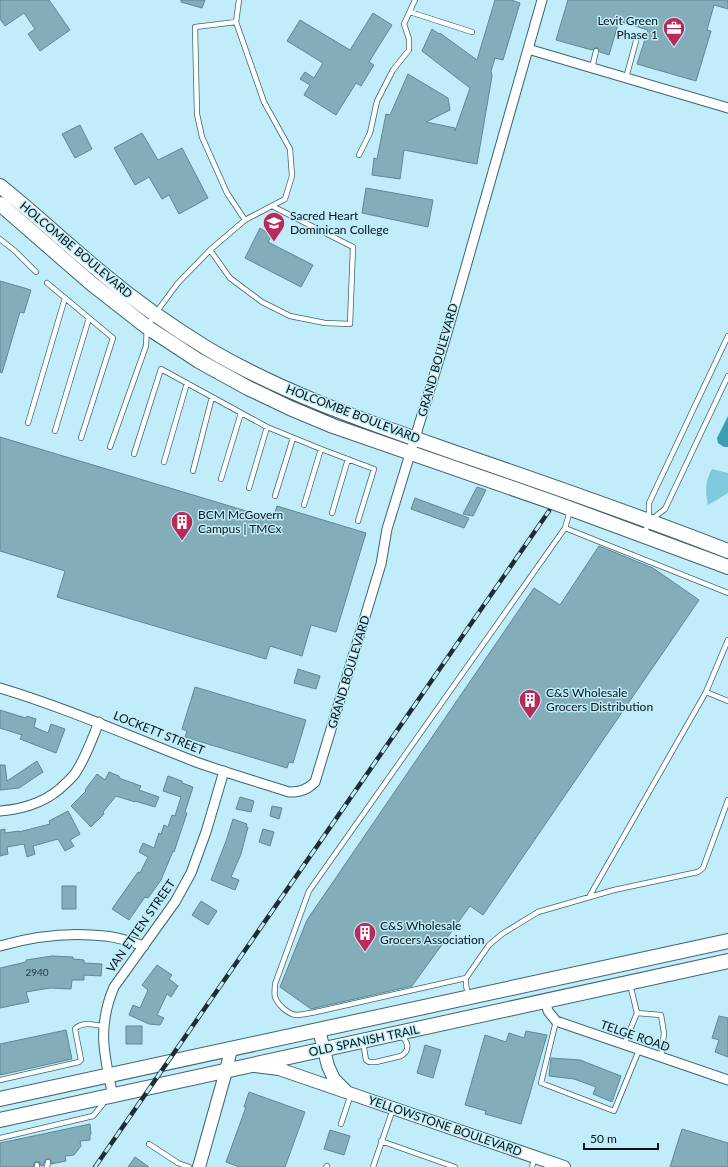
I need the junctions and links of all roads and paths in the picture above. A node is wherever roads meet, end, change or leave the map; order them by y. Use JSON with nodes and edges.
{"nodes":[{"id":1,"x":239,"y":0,"type":"edge"},
{"id":2,"x":415,"y":0,"type":"edge"},
{"id":3,"x":542,"y":0,"type":"edge"},
{"id":4,"x":410,"y":12,"type":"junction"},
{"id":5,"x":236,"y":22,"type":"junction"},
{"id":6,"x":472,"y":32,"type":"dead end"},
{"id":7,"x":636,"y":41,"type":"dead end"},
{"id":8,"x":528,"y":49,"type":"junction"},
{"id":9,"x":596,"y":51,"type":"dead end"},
{"id":10,"x":592,"y":68,"type":"junction"},
{"id":11,"x":626,"y":78,"type":"junction"},
{"id":12,"x":728,"y":108,"type":"edge"},
{"id":13,"x":359,"y":156,"type":"dead end"},
{"id":14,"x":0,"y":186,"type":"edge"},
{"id":15,"x":0,"y":204,"type":"edge"},
{"id":16,"x":272,"y":206,"type":"junction"},
{"id":17,"x":246,"y":220,"type":"junction"},
{"id":18,"x":0,"y":239,"type":"edge"},
{"id":19,"x":210,"y":250,"type":"junction"},
{"id":20,"x":36,"y":272,"type":"dead end"},
{"id":21,"x":47,"y":283,"type":"dead end"},
{"id":22,"x":65,"y":298,"type":"junction"},
{"id":23,"x":155,"y":314,"type":"junction"},
{"id":24,"x":89,"y":318,"type":"junction"},
{"id":25,"x":147,"y":326,"type":"junction"},
{"id":26,"x":728,"y":336,"type":"edge"},
{"id":27,"x":728,"y":376,"type":"edge"},
{"id":28,"x":187,"y":383,"type":"junction"},
{"id":29,"x":212,"y":397,"type":"junction"},
{"id":30,"x":241,"y":413,"type":"junction"},
{"id":31,"x":28,"y":423,"type":"dead end"},
{"id":32,"x":267,"y":427,"type":"junction"},
{"id":33,"x":55,"y":431,"type":"dead end"},
{"id":34,"x":81,"y":438,"type":"dead end"},
{"id":35,"x":293,"y":438,"type":"junction"},
{"id":36,"x":415,"y":438,"type":"junction"},
{"id":37,"x":110,"y":447,"type":"dead end"},
{"id":38,"x":320,"y":449,"type":"junction"},
{"id":39,"x":410,"y":453,"type":"junction"},
{"id":40,"x":134,"y":454,"type":"dead end"},
{"id":41,"x":348,"y":459,"type":"junction"},
{"id":42,"x":164,"y":462,"type":"dead end"},
{"id":43,"x":193,"y":471,"type":"dead end"},
{"id":44,"x":221,"y":479,"type":"dead end"},
{"id":45,"x":249,"y":488,"type":"dead end"},
{"id":46,"x":274,"y":496,"type":"dead end"},
{"id":47,"x":304,"y":505,"type":"dead end"},
{"id":48,"x":571,"y":510,"type":"junction"},
{"id":49,"x":332,"y":513,"type":"dead end"},
{"id":50,"x":358,"y":521,"type":"dead end"},
{"id":51,"x":649,"y":521,"type":"junction"},
{"id":52,"x":565,"y":528,"type":"junction"},
{"id":53,"x":644,"y":535,"type":"junction"},
{"id":54,"x":728,"y":551,"type":"edge"},
{"id":55,"x":728,"y":567,"type":"edge"},
{"id":56,"x":728,"y":593,"type":"edge"},
{"id":57,"x":728,"y":640,"type":"edge"},
{"id":58,"x":0,"y":688,"type":"edge"},
{"id":59,"x":706,"y":692,"type":"junction"},
{"id":60,"x":728,"y":701,"type":"edge"},
{"id":61,"x":99,"y":722,"type":"junction"},
{"id":62,"x":224,"y":771,"type":"junction"},
{"id":63,"x":310,"y":788,"type":"joint"},
{"id":64,"x":728,"y":800,"type":"edge"},
{"id":65,"x":0,"y":811,"type":"edge"},
{"id":66,"x":589,"y":898,"type":"junction"},
{"id":67,"x":728,"y":941,"type":"edge"},
{"id":68,"x":0,"y":946,"type":"edge"},
{"id":69,"x":144,"y":946,"type":"junction"},
{"id":70,"x":728,"y":961,"type":"edge"},
{"id":71,"x":628,"y":963,"type":"junction"},
{"id":72,"x":466,"y":978,"type":"junction"},
{"id":73,"x":631,"y":982,"type":"junction"},
{"id":74,"x":518,"y":986,"type":"junction"},
{"id":75,"x":468,"y":997,"type":"junction"},
{"id":76,"x":545,"y":1001,"type":"junction"},
{"id":77,"x":523,"y":1006,"type":"junction"},
{"id":78,"x":637,"y":1013,"type":"junction"},
{"id":79,"x":394,"y":1014,"type":"junction"},
{"id":80,"x":556,"y":1021,"type":"junction"},
{"id":81,"x":103,"y":1026,"type":"junction"},
{"id":82,"x":319,"y":1030,"type":"junction"},
{"id":83,"x":398,"y":1033,"type":"junction"},
{"id":84,"x":362,"y":1041,"type":"junction"},
{"id":85,"x":624,"y":1045,"type":"junction"},
{"id":86,"x":231,"y":1049,"type":"junction"},
{"id":87,"x":324,"y":1050,"type":"junction"},
{"id":88,"x":639,"y":1050,"type":"junction"},
{"id":89,"x":661,"y":1058,"type":"junction"},
{"id":90,"x":252,"y":1066,"type":"junction"},
{"id":91,"x":226,"y":1071,"type":"junction"},
{"id":92,"x":109,"y":1075,"type":"junction"},
{"id":93,"x":0,"y":1080,"type":"edge"},
{"id":94,"x":728,"y":1080,"type":"edge"},
{"id":95,"x":349,"y":1094,"type":"junction"},
{"id":96,"x":108,"y":1097,"type":"junction"},
{"id":97,"x":0,"y":1099,"type":"edge"},
{"id":98,"x":393,"y":1109,"type":"junction"},
{"id":99,"x":0,"y":1120,"type":"edge"},
{"id":100,"x":341,"y":1124,"type":"dead end"},
{"id":101,"x":0,"y":1138,"type":"edge"},
{"id":102,"x":381,"y":1141,"type":"junction"},
{"id":103,"x":149,"y":1144,"type":"dead end"},
{"id":104,"x":534,"y":1162,"type":"edge"},
{"id":105,"x":189,"y":1167,"type":"edge"},
{"id":106,"x":199,"y":1167,"type":"edge"},
{"id":107,"x":373,"y":1167,"type":"edge"},
{"id":108,"x":455,"y":1167,"type":"edge"},
{"id":109,"x":564,"y":1167,"type":"edge"}],
"edges":[{"from":1,"to":5,"type":"lane"},
{"from":2,"to":4,"type":"lane"},
{"from":3,"to":8,"type":"street","name":"GRAND BOULEVARD"},
{"from":4,"to":6,"type":"lane"},
{"from":4,"to":13,"type":"lane"},
{"from":5,"to":16,"type":"lane"},
{"from":5,"to":17,"type":"lane"},
{"from":7,"to":11,"type":"lane"},
{"from":8,"to":10,"type":"street"},
{"from":8,"to":36,"type":"street","name":"GRAND BOULEVARD"},
{"from":9,"to":10,"type":"lane"},
{"from":10,"to":11,"type":"street"},
{"from":11,"to":12,"type":"street"},
{"from":14,"to":23,"type":"main road","name":"HOLCOMBE BOULEVARD"},
{"from":15,"to":25,"type":"main road","name":"HOLCOMBE BOULEVARD"},
{"from":16,"to":17,"type":"lane"},
{"from":16,"to":19,"type":"lane"},
{"from":17,"to":19,"type":"lane"},
{"from":18,"to":20,"type":"lane"},
{"from":19,"to":23,"type":"lane"},
{"from":21,"to":22,"type":"lane"},
{"from":22,"to":24,"type":"lane"},
{"from":22,"to":31,"type":"lane"},
{"from":23,"to":25,"type":"lane"},
{"from":23,"to":36,"type":"main road","name":"HOLCOMBE BOULEVARD"},
{"from":24,"to":33,"type":"lane"},
{"from":24,"to":34,"type":"lane"},
{"from":25,"to":37,"type":"lane"},
{"from":25,"to":39,"type":"main road","name":"HOLCOMBE BOULEVARD"},
{"from":26,"to":51,"type":"lane"},
{"from":27,"to":51,"type":"lane"},
{"from":28,"to":29,"type":"lane"},
{"from":28,"to":40,"type":"lane"},
{"from":28,"to":42,"type":"lane"},
{"from":29,"to":30,"type":"lane"},
{"from":29,"to":43,"type":"lane"},
{"from":30,"to":32,"type":"lane"},
{"from":30,"to":44,"type":"lane"},
{"from":32,"to":35,"type":"lane"},
{"from":32,"to":45,"type":"lane"},
{"from":35,"to":38,"type":"lane"},
{"from":35,"to":46,"type":"lane"},
{"from":36,"to":39,"type":"street","name":"GRAND BOULEVARD"},
{"from":36,"to":51,"type":"main road","name":"HOLCOMBE BOULEVARD"},
{"from":38,"to":41,"type":"lane"},
{"from":38,"to":47,"type":"lane"},
{"from":39,"to":48,"type":"main road","name":"HOLCOMBE BOULEVARD"},
{"from":39,"to":63,"type":"street","name":"GRAND BOULEVARD"},
{"from":41,"to":49,"type":"lane"},
{"from":41,"to":50,"type":"lane"},
{"from":48,"to":52,"type":"lane"},
{"from":48,"to":53,"type":"main road","name":"HOLCOMBE BOULEVARD"},
{"from":51,"to":53,"type":"lane"},
{"from":51,"to":54,"type":"main road","name":"HOLCOMBE BOULEVARD"},
{"from":52,"to":56,"type":"lane"},
{"from":52,"to":72,"type":"lane"},
{"from":53,"to":55,"type":"main road","name":"HOLCOMBE BOULEVARD"},
{"from":57,"to":59,"type":"lane"},
{"from":58,"to":61,"type":"street","name":"LOCKETT STREET"},
{"from":59,"to":60,"type":"lane"},
{"from":59,"to":66,"type":"lane"},
{"from":61,"to":62,"type":"street","name":"LOCKETT STREET"},
{"from":61,"to":65,"type":"street"},
{"from":62,"to":63,"type":"street","name":"LOCKETT STREET"},
{"from":62,"to":69,"type":"street","name":"VAN ETTEN STREET"},
{"from":64,"to":66,"type":"lane"},
{"from":66,"to":72,"type":"lane"},
{"from":67,"to":71,"type":"main road","name":"OLD SPANISH TRAIL"},
{"from":68,"to":69,"type":"street"},
{"from":69,"to":81,"type":"street","name":"VAN ETTEN STREET"},
{"from":70,"to":73,"type":"main road","name":"OLD SPANISH TRAIL"},
{"from":71,"to":73,"type":"main road"},
{"from":71,"to":74,"type":"main road","name":"OLD SPANISH TRAIL"},
{"from":72,"to":75,"type":"lane"},
{"from":73,"to":76,"type":"main road","name":"OLD SPANISH TRAIL"},
{"from":73,"to":78,"type":"lane"},
{"from":74,"to":75,"type":"main road","name":"OLD SPANISH TRAIL"},
{"from":74,"to":77,"type":"main road"},
{"from":75,"to":79,"type":"main road","name":"OLD SPANISH TRAIL"},
{"from":76,"to":77,"type":"main road","name":"OLD SPANISH TRAIL"},
{"from":76,"to":80,"type":"street"},
{"from":77,"to":83,"type":"main road","name":"OLD SPANISH TRAIL"},
{"from":78,"to":85,"type":"lane"},
{"from":78,"to":89,"type":"lane"},
{"from":79,"to":82,"type":"main road","name":"OLD SPANISH TRAIL"},
{"from":79,"to":83,"type":"main road"},
{"from":80,"to":85,"type":"street","name":"TELGE ROAD"},
{"from":80,"to":88,"type":"lane"},
{"from":81,"to":92,"type":"street","name":"VAN ETTEN STREET"},
{"from":81,"to":93,"type":"lane"},
{"from":82,"to":86,"type":"main road","name":"OLD SPANISH TRAIL"},
{"from":82,"to":87,"type":"street","name":"YELLOWSTONE BOULEVARD"},
{"from":83,"to":84,"type":"main road","name":"OLD SPANISH TRAIL"},
{"from":83,"to":84,"type":"lane"},
{"from":84,"to":87,"type":"main road","name":"OLD SPANISH TRAIL"},
{"from":85,"to":88,"type":"street","name":"TELGE ROAD"},
{"from":86,"to":91,"type":"street"},
{"from":86,"to":92,"type":"main road","name":"OLD SPANISH TRAIL"},
{"from":87,"to":90,"type":"main road","name":"OLD SPANISH TRAIL"},
{"from":87,"to":95,"type":"street","name":"YELLOWSTONE BOULEVARD"},
{"from":88,"to":89,"type":"street","name":"TELGE ROAD"},
{"from":89,"to":94,"type":"street","name":"TELGE ROAD"},
{"from":90,"to":91,"type":"main road","name":"OLD SPANISH TRAIL"},
{"from":90,"to":95,"type":"street","name":"YELLOWSTONE BOULEVARD"},
{"from":91,"to":96,"type":"main road","name":"OLD SPANISH TRAIL"},
{"from":91,"to":106,"type":"street"},
{"from":92,"to":96,"type":"street","name":"VAN ETTEN STREET"},
{"from":92,"to":97,"type":"main road","name":"OLD SPANISH TRAIL"},
{"from":95,"to":98,"type":"street","name":"YELLOWSTONE BOULEVARD"},
{"from":95,"to":100,"type":"lane"},
{"from":96,"to":99,"type":"main road","name":"OLD SPANISH TRAIL"},
{"from":96,"to":101,"type":"lane"},
{"from":98,"to":102,"type":"lane"},
{"from":98,"to":104,"type":"street","name":"YELLOWSTONE BOULEVARD"},
{"from":102,"to":107,"type":"lane"},
{"from":102,"to":108,"type":"lane"},
{"from":103,"to":105,"type":"lane"},
{"from":104,"to":109,"type":"street","name":"YELLOWSTONE BOULEVARD"}]}
